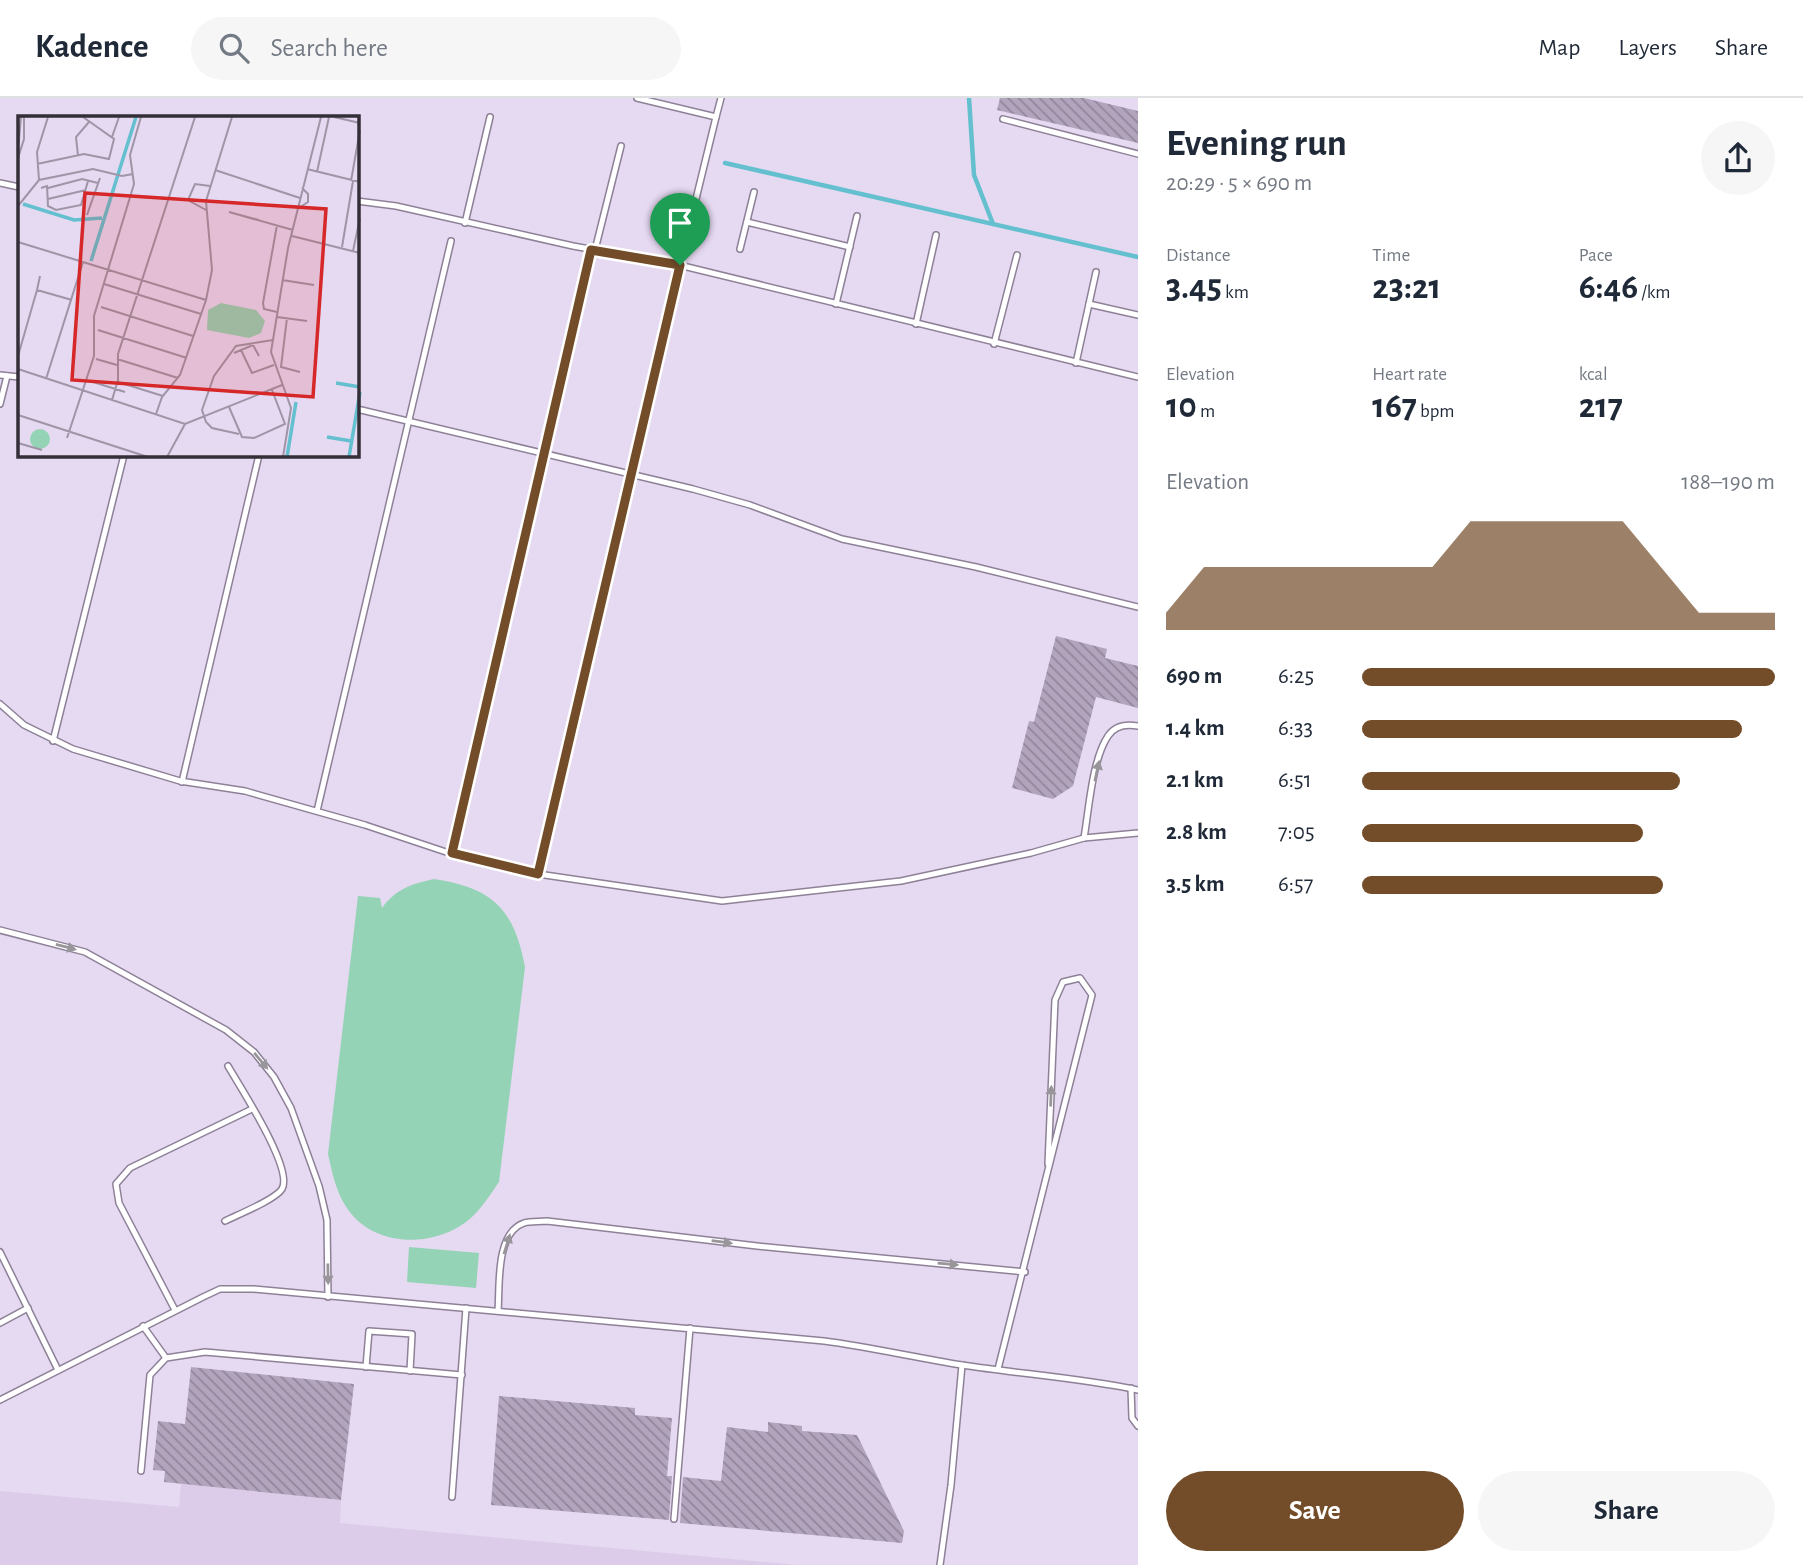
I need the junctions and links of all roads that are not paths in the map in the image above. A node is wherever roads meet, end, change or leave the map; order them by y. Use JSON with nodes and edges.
{"nodes":[{"id":1,"x":636,"y":98,"type":"edge"},
{"id":2,"x":721,"y":98,"type":"edge"},
{"id":3,"x":489,"y":117,"type":"dead end"},
{"id":4,"x":716,"y":117,"type":"junction"},
{"id":5,"x":1003,"y":119,"type":"dead end"},
{"id":6,"x":621,"y":146,"type":"dead end"},
{"id":7,"x":1138,"y":154,"type":"edge"},
{"id":8,"x":0,"y":183,"type":"edge"},
{"id":9,"x":18,"y":187,"type":"edge"},
{"id":10,"x":754,"y":192,"type":"dead end"},
{"id":11,"x":359,"y":201,"type":"edge"},
{"id":12,"x":857,"y":216,"type":"dead end"},
{"id":13,"x":747,"y":222,"type":"junction"},
{"id":14,"x":465,"y":223,"type":"junction"},
{"id":15,"x":936,"y":235,"type":"dead end"},
{"id":16,"x":451,"y":242,"type":"dead end"},
{"id":17,"x":850,"y":247,"type":"junction"},
{"id":18,"x":740,"y":249,"type":"dead end"},
{"id":19,"x":593,"y":250,"type":"junction"},
{"id":20,"x":1017,"y":255,"type":"dead end"},
{"id":21,"x":680,"y":265,"type":"junction"},
{"id":22,"x":1096,"y":272,"type":"dead end"},
{"id":23,"x":836,"y":304,"type":"junction"},
{"id":24,"x":1089,"y":304,"type":"junction"},
{"id":25,"x":1138,"y":315,"type":"edge"},
{"id":26,"x":916,"y":324,"type":"junction"},
{"id":27,"x":995,"y":344,"type":"junction"},
{"id":28,"x":1076,"y":363,"type":"junction"},
{"id":29,"x":3,"y":376,"type":"edge"},
{"id":30,"x":1138,"y":377,"type":"edge"},
{"id":31,"x":0,"y":404,"type":"edge"},
{"id":32,"x":359,"y":409,"type":"edge"},
{"id":33,"x":409,"y":421,"type":"junction"},
{"id":34,"x":542,"y":453,"type":"junction"},
{"id":35,"x":124,"y":457,"type":"edge"},
{"id":36,"x":259,"y":457,"type":"edge"},
{"id":37,"x":629,"y":473,"type":"junction"},
{"id":38,"x":1138,"y":607,"type":"edge"},
{"id":39,"x":0,"y":704,"type":"edge"},
{"id":40,"x":1138,"y":726,"type":"edge"},
{"id":41,"x":53,"y":741,"type":"junction"},
{"id":42,"x":182,"y":782,"type":"junction"},
{"id":43,"x":317,"y":811,"type":"junction"},
{"id":44,"x":1138,"y":833,"type":"edge"},
{"id":45,"x":1084,"y":838,"type":"junction"},
{"id":46,"x":452,"y":853,"type":"junction"},
{"id":47,"x":538,"y":874,"type":"junction"},
{"id":48,"x":0,"y":930,"type":"edge"},
{"id":49,"x":228,"y":1066,"type":"dead end"},
{"id":50,"x":252,"y":1109,"type":"junction"},
{"id":51,"x":1048,"y":1164,"type":"junction"},
{"id":52,"x":225,"y":1221,"type":"dead end"},
{"id":53,"x":0,"y":1252,"type":"edge"},
{"id":54,"x":1025,"y":1272,"type":"junction"},
{"id":55,"x":328,"y":1297,"type":"junction"},
{"id":56,"x":27,"y":1308,"type":"junction"},
{"id":57,"x":466,"y":1308,"type":"junction"},
{"id":58,"x":175,"y":1310,"type":"junction"},
{"id":59,"x":498,"y":1311,"type":"junction"},
{"id":60,"x":0,"y":1323,"type":"edge"},
{"id":61,"x":143,"y":1326,"type":"junction"},
{"id":62,"x":690,"y":1328,"type":"junction"},
{"id":63,"x":166,"y":1358,"type":"junction"},
{"id":64,"x":962,"y":1365,"type":"junction"},
{"id":65,"x":366,"y":1367,"type":"junction"},
{"id":66,"x":57,"y":1368,"type":"junction"},
{"id":67,"x":999,"y":1369,"type":"junction"},
{"id":68,"x":410,"y":1371,"type":"junction"},
{"id":69,"x":462,"y":1375,"type":"junction"},
{"id":70,"x":1130,"y":1388,"type":"junction"},
{"id":71,"x":1138,"y":1390,"type":"edge"},
{"id":72,"x":0,"y":1400,"type":"edge"},
{"id":73,"x":1138,"y":1426,"type":"edge"},
{"id":74,"x":141,"y":1471,"type":"dead end"},
{"id":75,"x":452,"y":1497,"type":"dead end"},
{"id":76,"x":674,"y":1519,"type":"dead end"},
{"id":77,"x":940,"y":1565,"type":"edge"}],
"edges":[{"from":1,"to":4,"type":"lane"},
{"from":2,"to":4,"type":"lane"},
{"from":3,"to":14,"type":"lane"},
{"from":4,"to":21,"type":"lane"},
{"from":5,"to":7,"type":"lane"},
{"from":6,"to":19,"type":"lane"},
{"from":8,"to":9,"type":"lane"},
{"from":10,"to":13,"type":"lane"},
{"from":11,"to":14,"type":"lane"},
{"from":12,"to":17,"type":"lane"},
{"from":13,"to":17,"type":"lane"},
{"from":13,"to":18,"type":"lane"},
{"from":14,"to":19,"type":"lane"},
{"from":15,"to":26,"type":"lane"},
{"from":16,"to":33,"type":"lane"},
{"from":17,"to":23,"type":"lane"},
{"from":19,"to":21,"type":"lane"},
{"from":19,"to":34,"type":"lane"},
{"from":20,"to":27,"type":"lane"},
{"from":21,"to":23,"type":"lane"},
{"from":21,"to":37,"type":"lane"},
{"from":22,"to":24,"type":"lane"},
{"from":23,"to":26,"type":"lane"},
{"from":24,"to":25,"type":"lane"},
{"from":24,"to":28,"type":"lane"},
{"from":26,"to":27,"type":"lane"},
{"from":27,"to":28,"type":"lane"},
{"from":28,"to":30,"type":"lane"},
{"from":29,"to":31,"type":"lane"},
{"from":32,"to":33,"type":"lane"},
{"from":33,"to":34,"type":"lane"},
{"from":33,"to":43,"type":"lane"},
{"from":34,"to":37,"type":"lane"},
{"from":34,"to":46,"type":"lane"},
{"from":35,"to":41,"type":"lane"},
{"from":36,"to":42,"type":"lane"},
{"from":37,"to":38,"type":"lane"},
{"from":37,"to":47,"type":"lane"},
{"from":39,"to":41,"type":"lane"},
{"from":45,"to":40,"type":"lane","one_way":true},
{"from":41,"to":42,"type":"lane"},
{"from":42,"to":43,"type":"lane"},
{"from":43,"to":46,"type":"lane"},
{"from":44,"to":45,"type":"lane"},
{"from":45,"to":47,"type":"lane"},
{"from":46,"to":47,"type":"lane"},
{"from":48,"to":55,"type":"lane","one_way":true},
{"from":49,"to":50,"type":"lane"},
{"from":50,"to":52,"type":"lane"},
{"from":50,"to":58,"type":"lane"},
{"from":51,"to":51,"type":"lane","one_way":true},
{"from":51,"to":54,"type":"lane"},
{"from":53,"to":56,"type":"lane"},
{"from":59,"to":54,"type":"lane","one_way":true},
{"from":54,"to":67,"type":"lane"},
{"from":55,"to":57,"type":"lane"},
{"from":55,"to":58,"type":"lane"},
{"from":56,"to":60,"type":"lane"},
{"from":56,"to":66,"type":"lane"},
{"from":57,"to":59,"type":"lane"},
{"from":57,"to":69,"type":"lane"},
{"from":58,"to":61,"type":"lane"},
{"from":59,"to":62,"type":"lane"},
{"from":61,"to":63,"type":"lane"},
{"from":61,"to":66,"type":"lane"},
{"from":62,"to":64,"type":"lane"},
{"from":62,"to":76,"type":"lane"},
{"from":63,"to":65,"type":"lane"},
{"from":63,"to":74,"type":"lane"},
{"from":64,"to":67,"type":"lane"},
{"from":64,"to":77,"type":"lane"},
{"from":65,"to":68,"type":"lane"},
{"from":65,"to":68,"type":"lane"},
{"from":66,"to":72,"type":"lane"},
{"from":67,"to":70,"type":"lane"},
{"from":68,"to":69,"type":"lane"},
{"from":69,"to":75,"type":"lane"},
{"from":70,"to":71,"type":"lane"},
{"from":70,"to":73,"type":"lane"}]}
